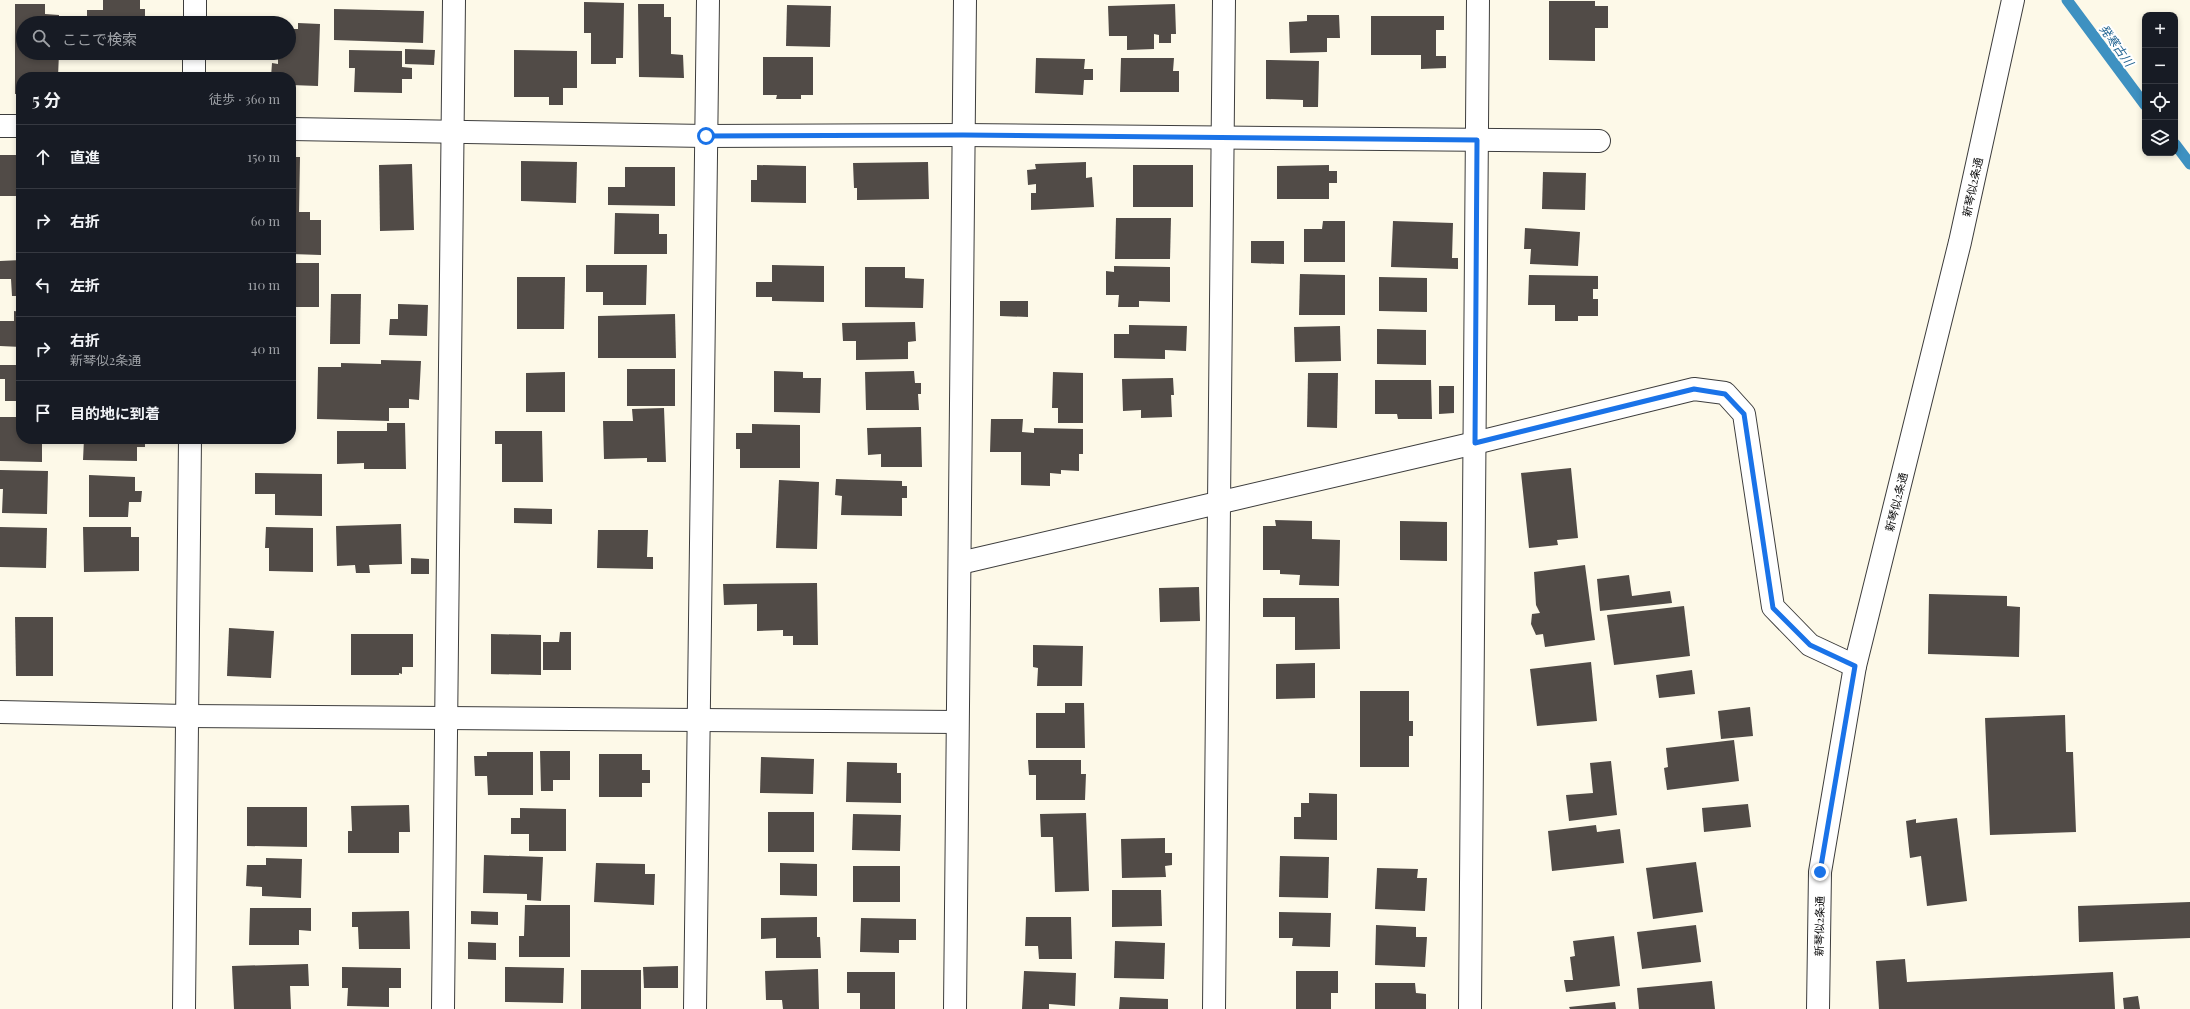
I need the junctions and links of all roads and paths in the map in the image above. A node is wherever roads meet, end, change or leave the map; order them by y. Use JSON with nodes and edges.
{"nodes":[{"id":1,"x":195,"y":0,"type":"edge"},
{"id":2,"x":454,"y":0,"type":"edge"},
{"id":3,"x":708,"y":0,"type":"edge"},
{"id":4,"x":965,"y":0,"type":"edge"},
{"id":5,"x":1224,"y":0,"type":"edge"},
{"id":6,"x":1478,"y":0,"type":"edge"},
{"id":7,"x":2013,"y":0,"type":"edge"},
{"id":8,"x":195,"y":16,"type":"edge"},
{"id":9,"x":194,"y":60,"type":"edge"},
{"id":10,"x":194,"y":72,"type":"edge"},
{"id":11,"x":0,"y":126,"type":"edge"},
{"id":12,"x":16,"y":126,"type":"edge"},
{"id":13,"x":296,"y":129,"type":"edge"},
{"id":14,"x":452,"y":130,"type":"junction"},
{"id":15,"x":963,"y":135,"type":"junction"},
{"id":16,"x":706,"y":136,"type":"junction"},
{"id":17,"x":1223,"y":136,"type":"junction"},
{"id":18,"x":1477,"y":140,"type":"junction"},
{"id":19,"x":1599,"y":141,"type":"dead end"},
{"id":20,"x":1475,"y":443,"type":"junction"},
{"id":21,"x":190,"y":444,"type":"edge"},
{"id":22,"x":1219,"y":502,"type":"junction"},
{"id":23,"x":960,"y":563,"type":"junction"},
{"id":24,"x":1855,"y":666,"type":"junction"},
{"id":25,"x":0,"y":712,"type":"edge"},
{"id":26,"x":187,"y":716,"type":"junction"},
{"id":27,"x":447,"y":717,"type":"junction"},
{"id":28,"x":698,"y":720,"type":"junction"},
{"id":29,"x":957,"y":722,"type":"junction"},
{"id":30,"x":184,"y":1009,"type":"edge"},
{"id":31,"x":443,"y":1009,"type":"edge"},
{"id":32,"x":695,"y":1009,"type":"edge"},
{"id":33,"x":955,"y":1009,"type":"edge"},
{"id":34,"x":1214,"y":1009,"type":"edge"},
{"id":35,"x":1470,"y":1009,"type":"edge"},
{"id":36,"x":1818,"y":1009,"type":"edge"}],
"edges":[{"from":1,"to":8,"type":"street"},
{"from":2,"to":14,"type":"street"},
{"from":3,"to":16,"type":"street"},
{"from":4,"to":15,"type":"street"},
{"from":5,"to":17,"type":"street"},
{"from":6,"to":18,"type":"street"},
{"from":7,"to":24,"type":"street","name":"新琴似2条通"},
{"from":9,"to":10,"type":"street"},
{"from":11,"to":12,"type":"street"},
{"from":13,"to":14,"type":"street"},
{"from":14,"to":16,"type":"street"},
{"from":14,"to":27,"type":"street"},
{"from":15,"to":16,"type":"street"},
{"from":15,"to":17,"type":"street"},
{"from":15,"to":23,"type":"street"},
{"from":16,"to":28,"type":"street"},
{"from":17,"to":18,"type":"street"},
{"from":17,"to":22,"type":"street"},
{"from":18,"to":19,"type":"street"},
{"from":18,"to":20,"type":"street"},
{"from":20,"to":22,"type":"street"},
{"from":20,"to":24,"type":"street"},
{"from":20,"to":35,"type":"street"},
{"from":21,"to":26,"type":"street"},
{"from":22,"to":23,"type":"street"},
{"from":22,"to":34,"type":"street"},
{"from":23,"to":29,"type":"street"},
{"from":24,"to":36,"type":"street","name":"新琴似2条通"},
{"from":25,"to":26,"type":"street"},
{"from":26,"to":27,"type":"street"},
{"from":26,"to":30,"type":"street"},
{"from":27,"to":28,"type":"street"},
{"from":27,"to":31,"type":"street"},
{"from":28,"to":29,"type":"street"},
{"from":28,"to":32,"type":"street"},
{"from":29,"to":33,"type":"street"}]}
